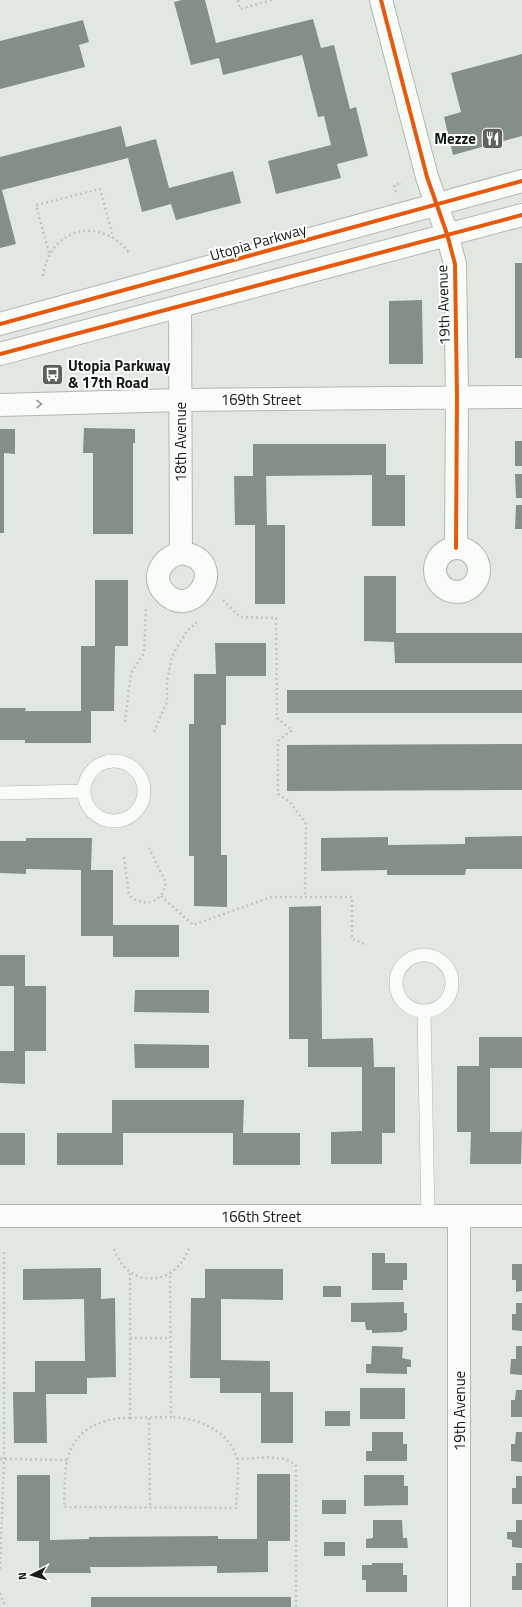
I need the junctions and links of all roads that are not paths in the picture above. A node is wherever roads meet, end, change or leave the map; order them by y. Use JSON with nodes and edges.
{"nodes":[{"id":1,"x":381,"y":0,"type":"edge"},
{"id":2,"x":522,"y":182,"type":"edge"},
{"id":3,"x":436,"y":204,"type":"junction"},
{"id":4,"x":522,"y":214,"type":"edge"},
{"id":5,"x":447,"y":234,"type":"junction"},
{"id":6,"x":180,"y":307,"type":"junction"},
{"id":7,"x":0,"y":324,"type":"edge"},
{"id":8,"x":0,"y":354,"type":"edge"},
{"id":9,"x":457,"y":397,"type":"junction"},
{"id":10,"x":522,"y":397,"type":"edge"},
{"id":11,"x":180,"y":400,"type":"junction"},
{"id":12,"x":0,"y":405,"type":"edge"},
{"id":13,"x":456,"y":548,"type":"dead end"},
{"id":14,"x":181,"y":553,"type":"dead end"},
{"id":15,"x":84,"y":791,"type":"junction"},
{"id":16,"x":0,"y":793,"type":"edge"},
{"id":17,"x":424,"y":1012,"type":"junction"},
{"id":18,"x":0,"y":1216,"type":"edge"},
{"id":19,"x":428,"y":1216,"type":"junction"},
{"id":20,"x":458,"y":1216,"type":"junction"},
{"id":21,"x":522,"y":1216,"type":"edge"},
{"id":22,"x":459,"y":1607,"type":"edge"}],
"edges":[{"from":1,"to":3,"type":"street","name":"19th Avenue"},
{"from":2,"to":3,"type":"street","name":"Utopia Parkway"},
{"from":3,"to":5,"type":"street","name":"19th Avenue"},
{"from":3,"to":7,"type":"street","name":"Utopia Parkway"},
{"from":4,"to":5,"type":"street"},
{"from":5,"to":6,"type":"street"},
{"from":5,"to":9,"type":"street","name":"19th Avenue"},
{"from":6,"to":8,"type":"street"},
{"from":6,"to":11,"type":"street","name":"18th Avenue"},
{"from":9,"to":10,"type":"street","name":"169th Street"},
{"from":9,"to":11,"type":"street","name":"169th Street"},
{"from":9,"to":13,"type":"street","name":"19th Avenue"},
{"from":12,"to":11,"type":"street","name":"169th Street","one_way":true},
{"from":11,"to":14,"type":"street","name":"18th Avenue"},
{"from":15,"to":15,"type":"lane"},
{"from":15,"to":16,"type":"lane"},
{"from":17,"to":17,"type":"lane"},
{"from":17,"to":19,"type":"lane"},
{"from":18,"to":19,"type":"street","name":"166th Street"},
{"from":19,"to":20,"type":"street","name":"166th Street"},
{"from":20,"to":21,"type":"street","name":"166th Street"},
{"from":20,"to":22,"type":"street","name":"19th Avenue"}]}
